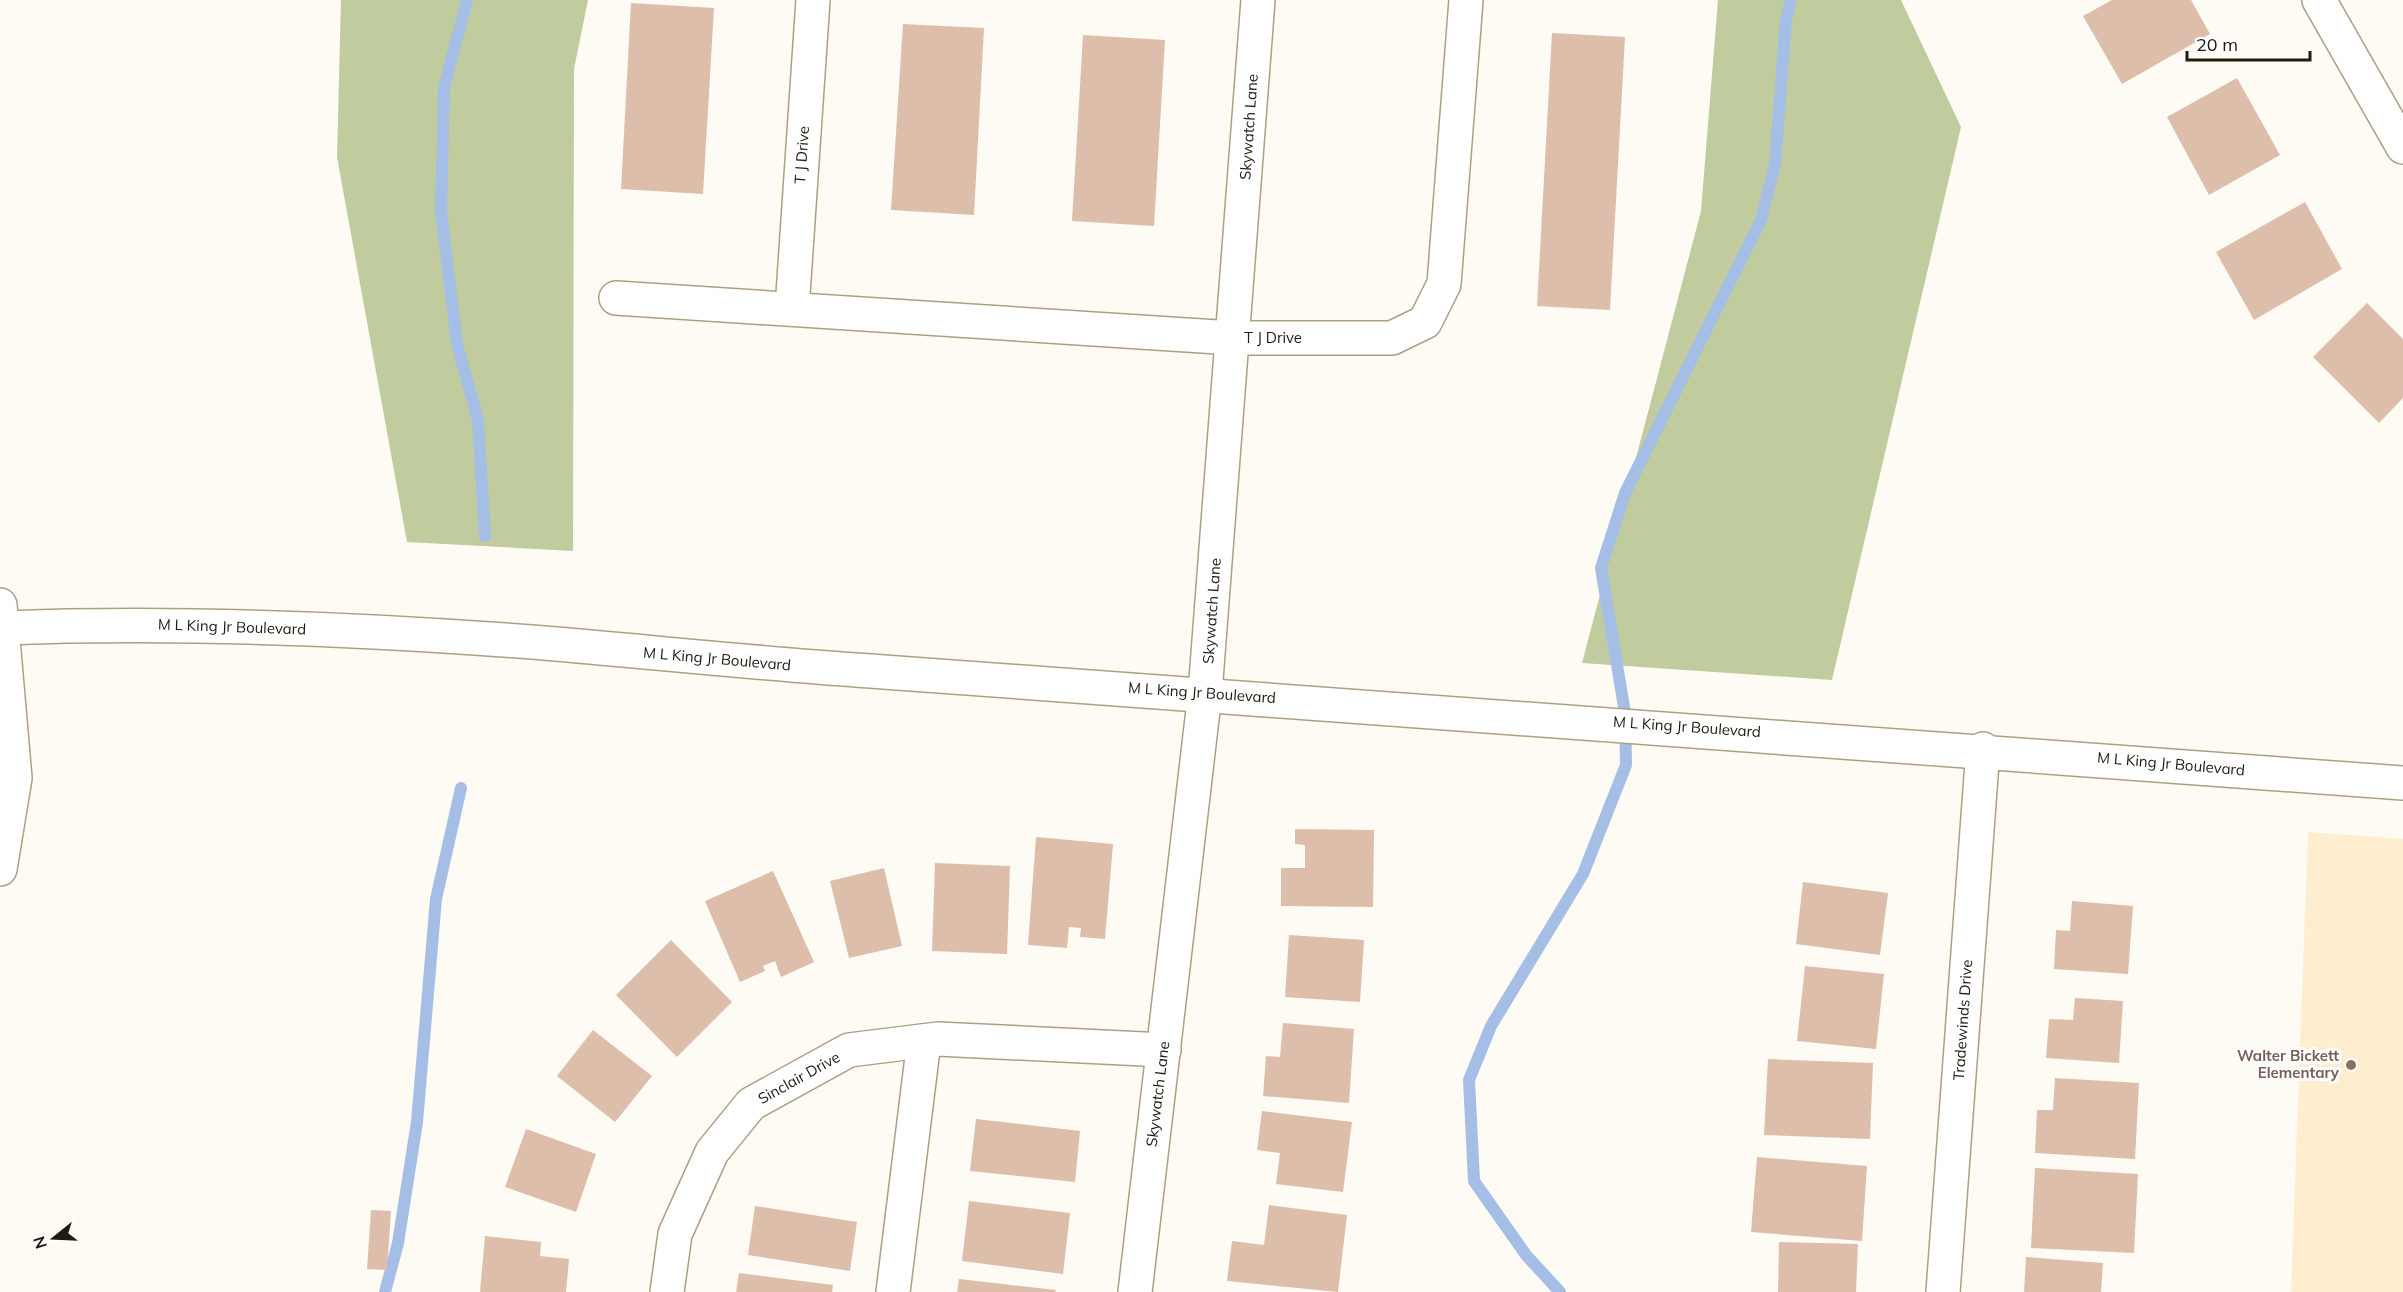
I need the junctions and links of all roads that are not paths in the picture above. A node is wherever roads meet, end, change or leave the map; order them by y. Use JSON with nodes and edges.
{"nodes":[{"id":1,"x":813,"y":0,"type":"edge"},
{"id":2,"x":1258,"y":0,"type":"edge"},
{"id":3,"x":1466,"y":0,"type":"edge"},
{"id":4,"x":2319,"y":0,"type":"edge"},
{"id":5,"x":2403,"y":147,"type":"edge"},
{"id":6,"x":616,"y":298,"type":"dead end"},
{"id":7,"x":792,"y":309,"type":"junction"},
{"id":8,"x":1233,"y":338,"type":"junction"},
{"id":9,"x":0,"y":620,"type":"edge"},
{"id":10,"x":1206,"y":693,"type":"junction"},
{"id":11,"x":1983,"y":749,"type":"junction"},
{"id":12,"x":2403,"y":783,"type":"edge"},
{"id":13,"x":0,"y":869,"type":"edge"},
{"id":14,"x":924,"y":1041,"type":"junction"},
{"id":15,"x":1164,"y":1050,"type":"junction"},
{"id":16,"x":667,"y":1292,"type":"edge"},
{"id":17,"x":893,"y":1292,"type":"edge"},
{"id":18,"x":1135,"y":1292,"type":"edge"},
{"id":19,"x":1943,"y":1292,"type":"edge"}],
"edges":[{"from":1,"to":7,"type":"street","name":"T J Drive"},
{"from":2,"to":8,"type":"street","name":"Skywatch Lane"},
{"from":3,"to":8,"type":"street","name":"T J Drive"},
{"from":4,"to":5,"type":"street"},
{"from":6,"to":7,"type":"street","name":"T J Drive"},
{"from":7,"to":8,"type":"street","name":"T J Drive"},
{"from":8,"to":10,"type":"street","name":"Skywatch Lane"},
{"from":9,"to":10,"type":"street","name":"M L King Jr Boulevard"},
{"from":9,"to":13,"type":"street"},
{"from":10,"to":11,"type":"street","name":"M L King Jr Boulevard"},
{"from":10,"to":15,"type":"street","name":"Skywatch Lane"},
{"from":11,"to":12,"type":"street","name":"M L King Jr Boulevard"},
{"from":11,"to":19,"type":"street","name":"Tradewinds Drive"},
{"from":14,"to":15,"type":"street","name":"Sinclair Drive"},
{"from":14,"to":16,"type":"street","name":"Sinclair Drive"},
{"from":14,"to":17,"type":"street"},
{"from":15,"to":18,"type":"street","name":"Skywatch Lane"}]}
